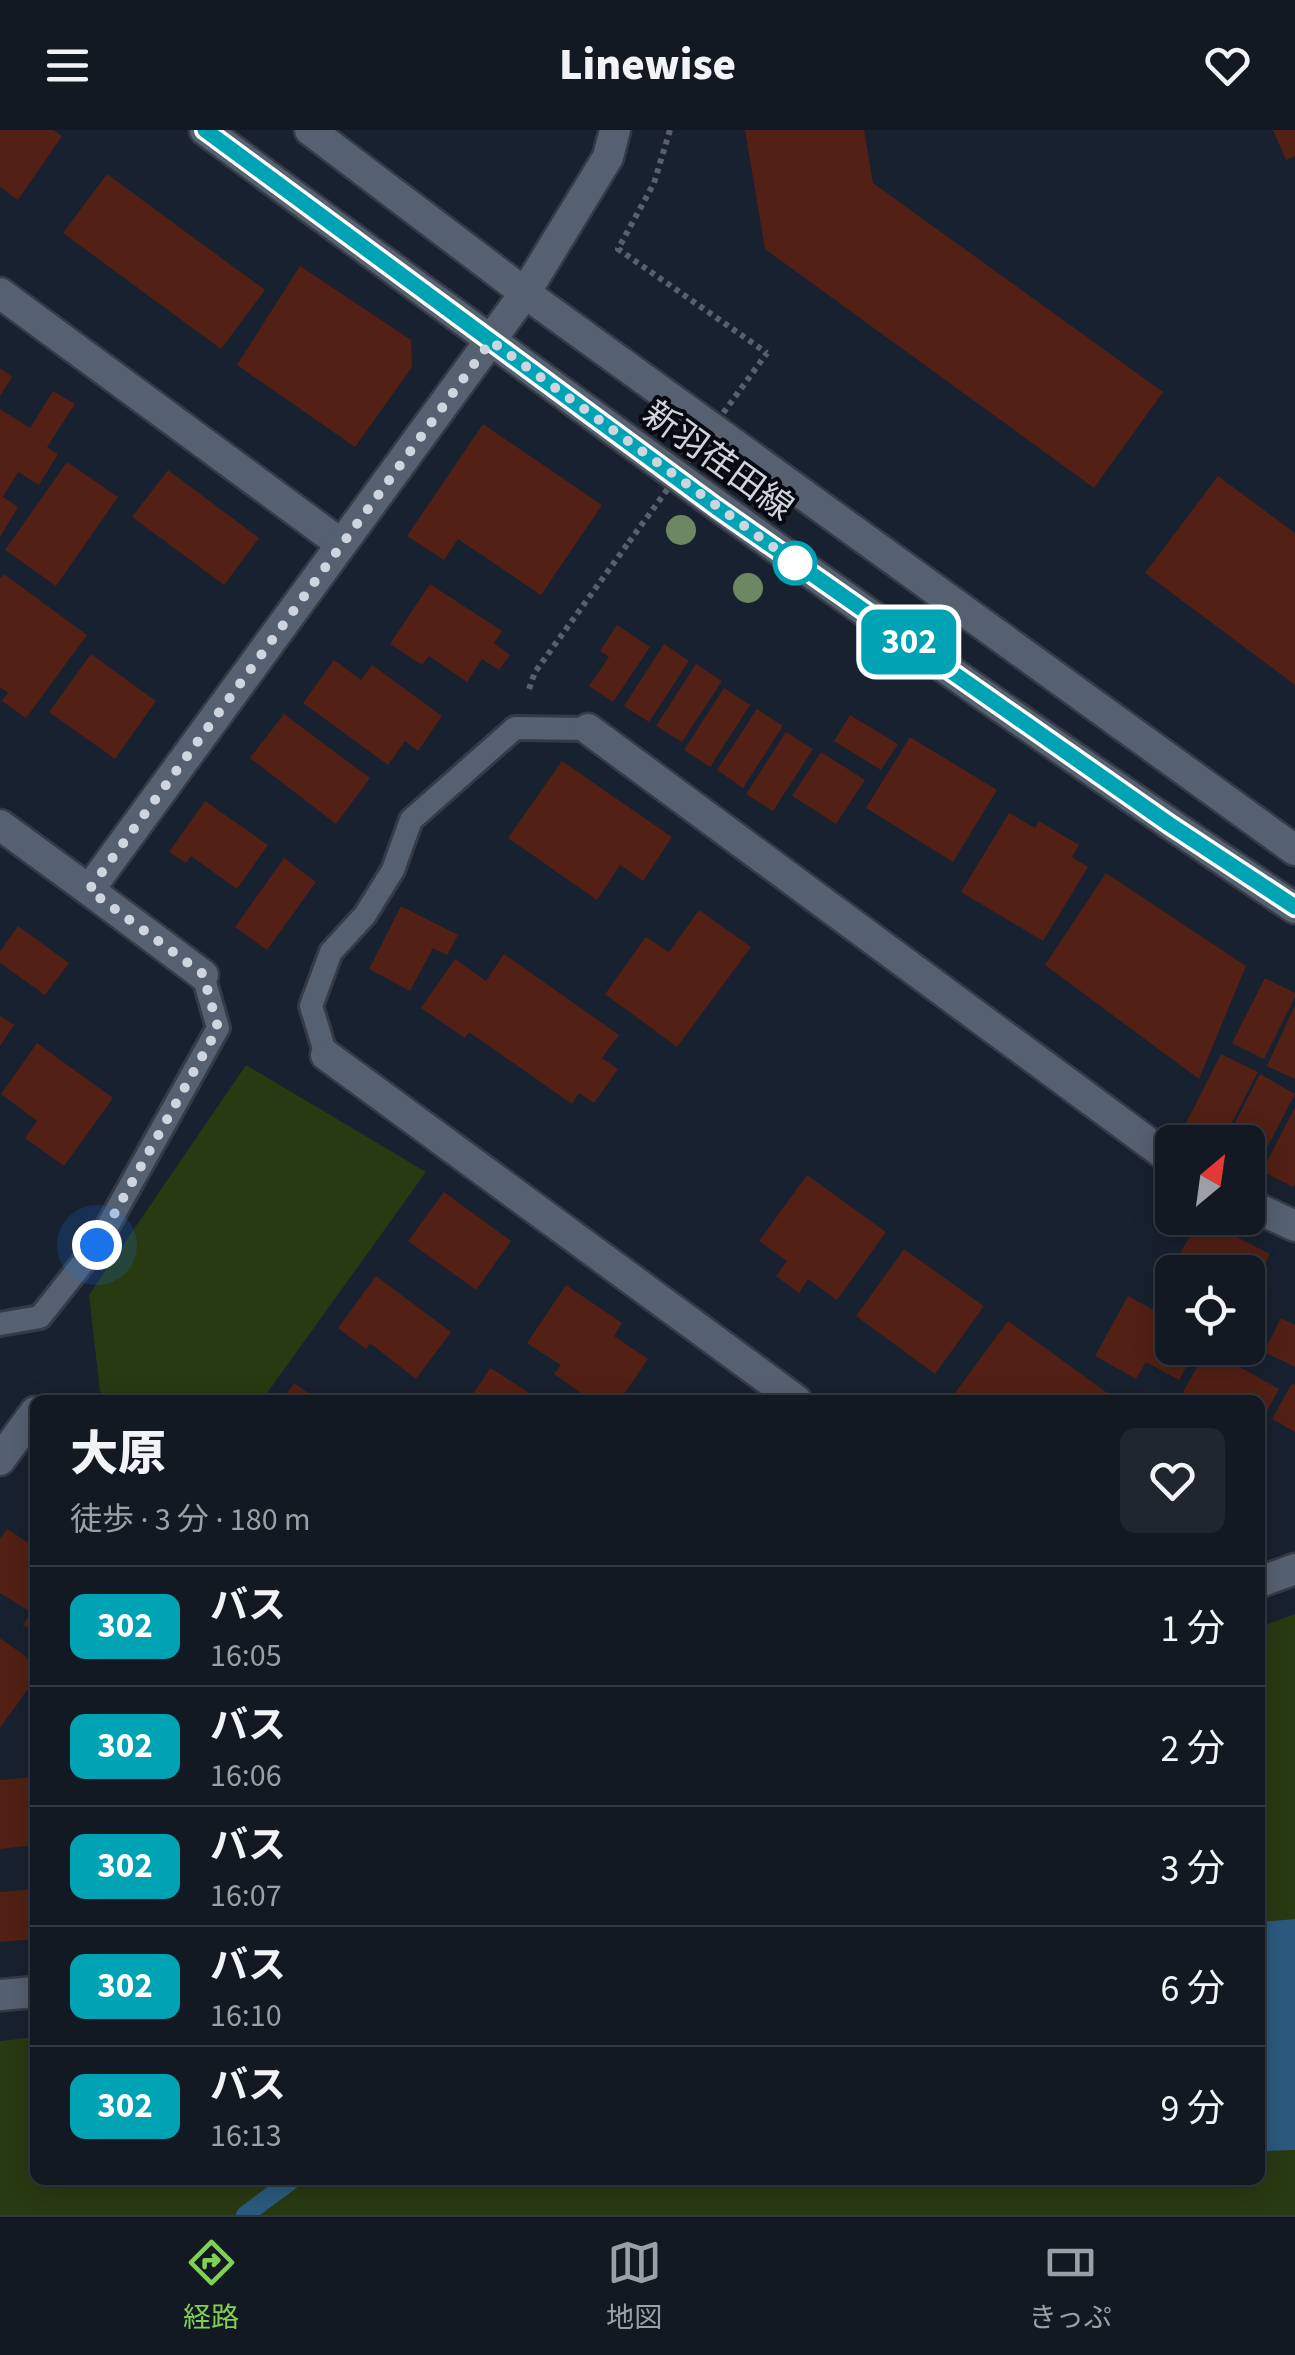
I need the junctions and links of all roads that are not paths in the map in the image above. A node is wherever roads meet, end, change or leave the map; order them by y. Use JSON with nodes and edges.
{"nodes":[{"id":1,"x":205,"y":130,"type":"edge"},
{"id":2,"x":310,"y":130,"type":"edge"},
{"id":3,"x":614,"y":130,"type":"edge"},
{"id":4,"x":0,"y":293,"type":"edge"},
{"id":5,"x":524,"y":293,"type":"junction"},
{"id":6,"x":491,"y":341,"type":"junction"},
{"id":7,"x":340,"y":544,"type":"junction"},
{"id":8,"x":588,"y":730,"type":"joint"},
{"id":9,"x":0,"y":824,"type":"edge"},
{"id":10,"x":1295,"y":850,"type":"edge"},
{"id":11,"x":89,"y":890,"type":"junction"},
{"id":12,"x":1295,"y":908,"type":"edge"},
{"id":13,"x":203,"y":974,"type":"joint"},
{"id":14,"x":326,"y":1056,"type":"joint"},
{"id":15,"x":1155,"y":1147,"type":"edge"},
{"id":16,"x":1265,"y":1212,"type":"edge"},
{"id":17,"x":1295,"y":1226,"type":"edge"},
{"id":18,"x":0,"y":1324,"type":"edge"},
{"id":19,"x":789,"y":1395,"type":"edge"},
{"id":20,"x":30,"y":1419,"type":"edge"},
{"id":21,"x":0,"y":1460,"type":"edge"},
{"id":22,"x":1295,"y":1569,"type":"edge"},
{"id":23,"x":1265,"y":1580,"type":"edge"},
{"id":24,"x":30,"y":1993,"type":"edge"},
{"id":25,"x":0,"y":1996,"type":"edge"}],
"edges":[{"from":1,"to":6,"type":"street","name":"新羽荏田線"},
{"from":2,"to":5,"type":"street","name":"新羽荏田線"},
{"from":3,"to":5,"type":"street"},
{"from":4,"to":7,"type":"street"},
{"from":5,"to":6,"type":"street"},
{"from":5,"to":10,"type":"street","name":"新羽荏田線"},
{"from":6,"to":7,"type":"street"},
{"from":6,"to":12,"type":"street","name":"新羽荏田線"},
{"from":7,"to":11,"type":"street"},
{"from":8,"to":14,"type":"lane"},
{"from":8,"to":15,"type":"street"},
{"from":9,"to":11,"type":"street"},
{"from":11,"to":13,"type":"street"},
{"from":13,"to":18,"type":"lane"},
{"from":14,"to":19,"type":"street"},
{"from":16,"to":17,"type":"street"},
{"from":20,"to":21,"type":"street"},
{"from":22,"to":23,"type":"street"},
{"from":24,"to":25,"type":"street"}]}
